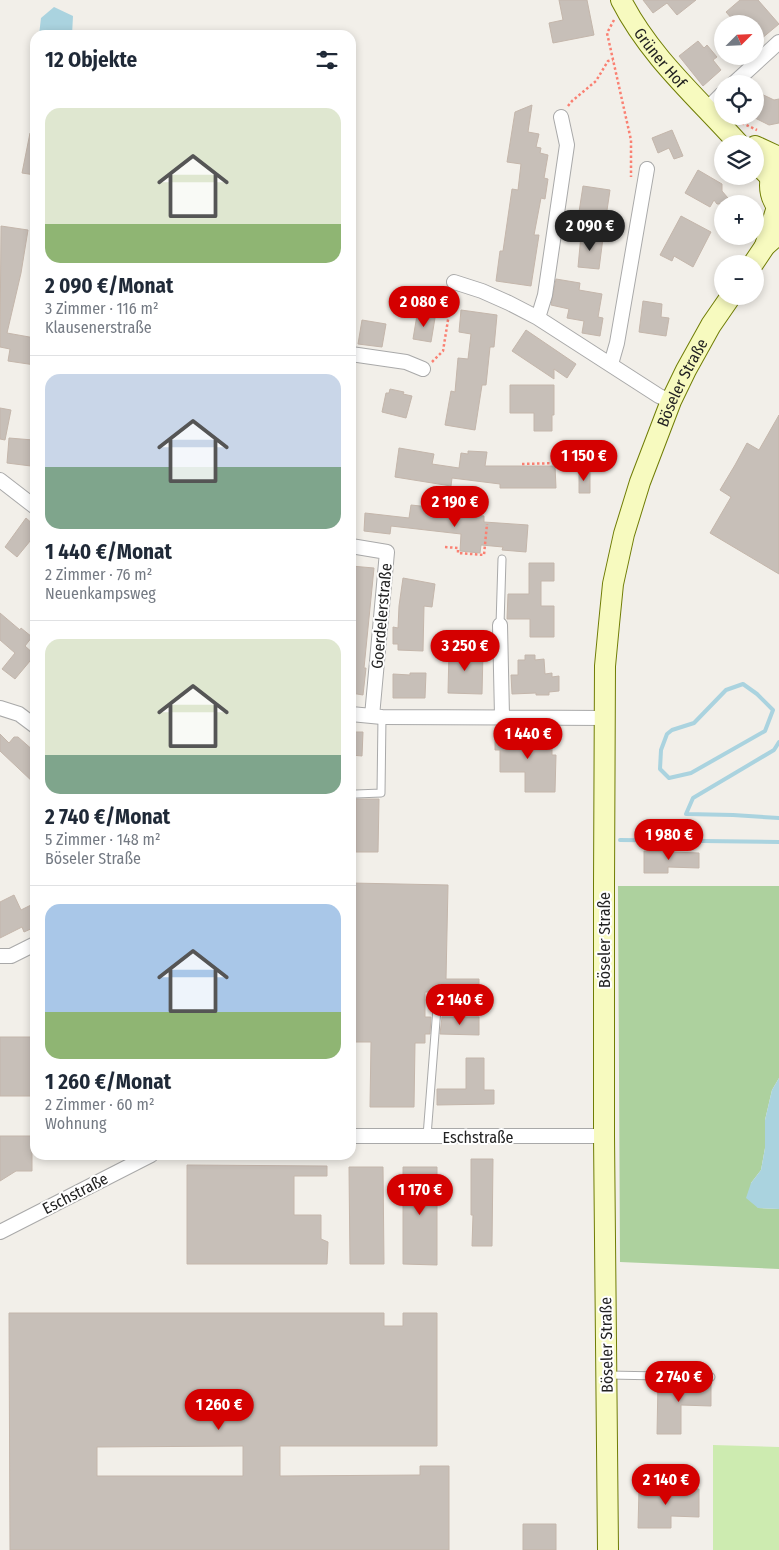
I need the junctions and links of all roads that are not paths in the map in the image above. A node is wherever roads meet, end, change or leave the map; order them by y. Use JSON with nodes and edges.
{"nodes":[{"id":1,"x":621,"y":0,"type":"edge"},
{"id":2,"x":779,"y":42,"type":"edge"},
{"id":3,"x":743,"y":75,"type":"edge"},
{"id":4,"x":714,"y":102,"type":"edge"},
{"id":5,"x":706,"y":110,"type":"junction"},
{"id":6,"x":561,"y":118,"type":"road end"},
{"id":7,"x":737,"y":133,"type":"edge"},
{"id":8,"x":764,"y":146,"type":"edge"},
{"id":9,"x":779,"y":157,"type":"edge"},
{"id":10,"x":646,"y":169,"type":"dead end"},
{"id":11,"x":775,"y":170,"type":"edge"},
{"id":12,"x":778,"y":208,"type":"edge"},
{"id":13,"x":772,"y":240,"type":"edge"},
{"id":14,"x":760,"y":255,"type":"edge"},
{"id":15,"x":454,"y":282,"type":"road end"},
{"id":16,"x":725,"y":305,"type":"edge"},
{"id":17,"x":538,"y":318,"type":"junction"},
{"id":18,"x":356,"y":355,"type":"edge"},
{"id":19,"x":611,"y":364,"type":"junction"},
{"id":20,"x":423,"y":369,"type":"road end"},
{"id":21,"x":671,"y":401,"type":"junction"},
{"id":22,"x":0,"y":480,"type":"edge"},
{"id":23,"x":30,"y":504,"type":"edge"},
{"id":24,"x":356,"y":547,"type":"edge"},
{"id":25,"x":502,"y":559,"type":"dead end"},
{"id":26,"x":500,"y":625,"type":"joint"},
{"id":27,"x":0,"y":708,"type":"edge"},
{"id":28,"x":356,"y":715,"type":"edge"},
{"id":29,"x":502,"y":716,"type":"junction"},
{"id":30,"x":377,"y":717,"type":"junction"},
{"id":31,"x":606,"y":718,"type":"junction"},
{"id":32,"x":30,"y":722,"type":"edge"},
{"id":33,"x":356,"y":794,"type":"dead end"},
{"id":34,"x":30,"y":946,"type":"edge"},
{"id":35,"x":0,"y":956,"type":"edge"},
{"id":36,"x":436,"y":1008,"type":"dead end"},
{"id":37,"x":356,"y":1136,"type":"edge"},
{"id":38,"x":604,"y":1136,"type":"junction"},
{"id":39,"x":427,"y":1137,"type":"junction"},
{"id":40,"x":141,"y":1160,"type":"edge"},
{"id":41,"x":0,"y":1232,"type":"edge"},
{"id":42,"x":606,"y":1375,"type":"junction"},
{"id":43,"x":711,"y":1377,"type":"dead end"},
{"id":44,"x":608,"y":1550,"type":"edge"}],
"edges":[{"from":1,"to":5,"type":"main road","name":"Grüner Hof"},
{"from":2,"to":3,"type":"street"},
{"from":4,"to":5,"type":"street"},
{"from":5,"to":7,"type":"main road","name":"Grüner Hof"},
{"from":6,"to":17,"type":"street"},
{"from":8,"to":9,"type":"main road","name":"Grüner Hof"},
{"from":10,"to":19,"type":"street"},
{"from":11,"to":12,"type":"main road"},
{"from":12,"to":13,"type":"main road"},
{"from":13,"to":14,"type":"main road"},
{"from":15,"to":17,"type":"street"},
{"from":16,"to":21,"type":"main road","name":"Böseler Straße"},
{"from":17,"to":19,"type":"street"},
{"from":18,"to":20,"type":"street"},
{"from":19,"to":21,"type":"street"},
{"from":21,"to":31,"type":"main road","name":"Böseler Straße"},
{"from":22,"to":23,"type":"street"},
{"from":24,"to":30,"type":"street","name":"Goerdelerstraße"},
{"from":25,"to":26,"type":"lane"},
{"from":26,"to":29,"type":"street"},
{"from":27,"to":32,"type":"street"},
{"from":28,"to":30,"type":"street"},
{"from":29,"to":30,"type":"street"},
{"from":29,"to":31,"type":"street"},
{"from":30,"to":33,"type":"lane"},
{"from":31,"to":38,"type":"main road","name":"Böseler Straße"},
{"from":34,"to":35,"type":"street"},
{"from":36,"to":39,"type":"lane"},
{"from":37,"to":39,"type":"street","name":"Eschstraße"},
{"from":38,"to":39,"type":"street","name":"Eschstraße"},
{"from":38,"to":42,"type":"main road","name":"Böseler Straße"},
{"from":40,"to":41,"type":"street","name":"Eschstraße"},
{"from":42,"to":43,"type":"lane"},
{"from":42,"to":44,"type":"main road","name":"Böseler Straße"}]}
